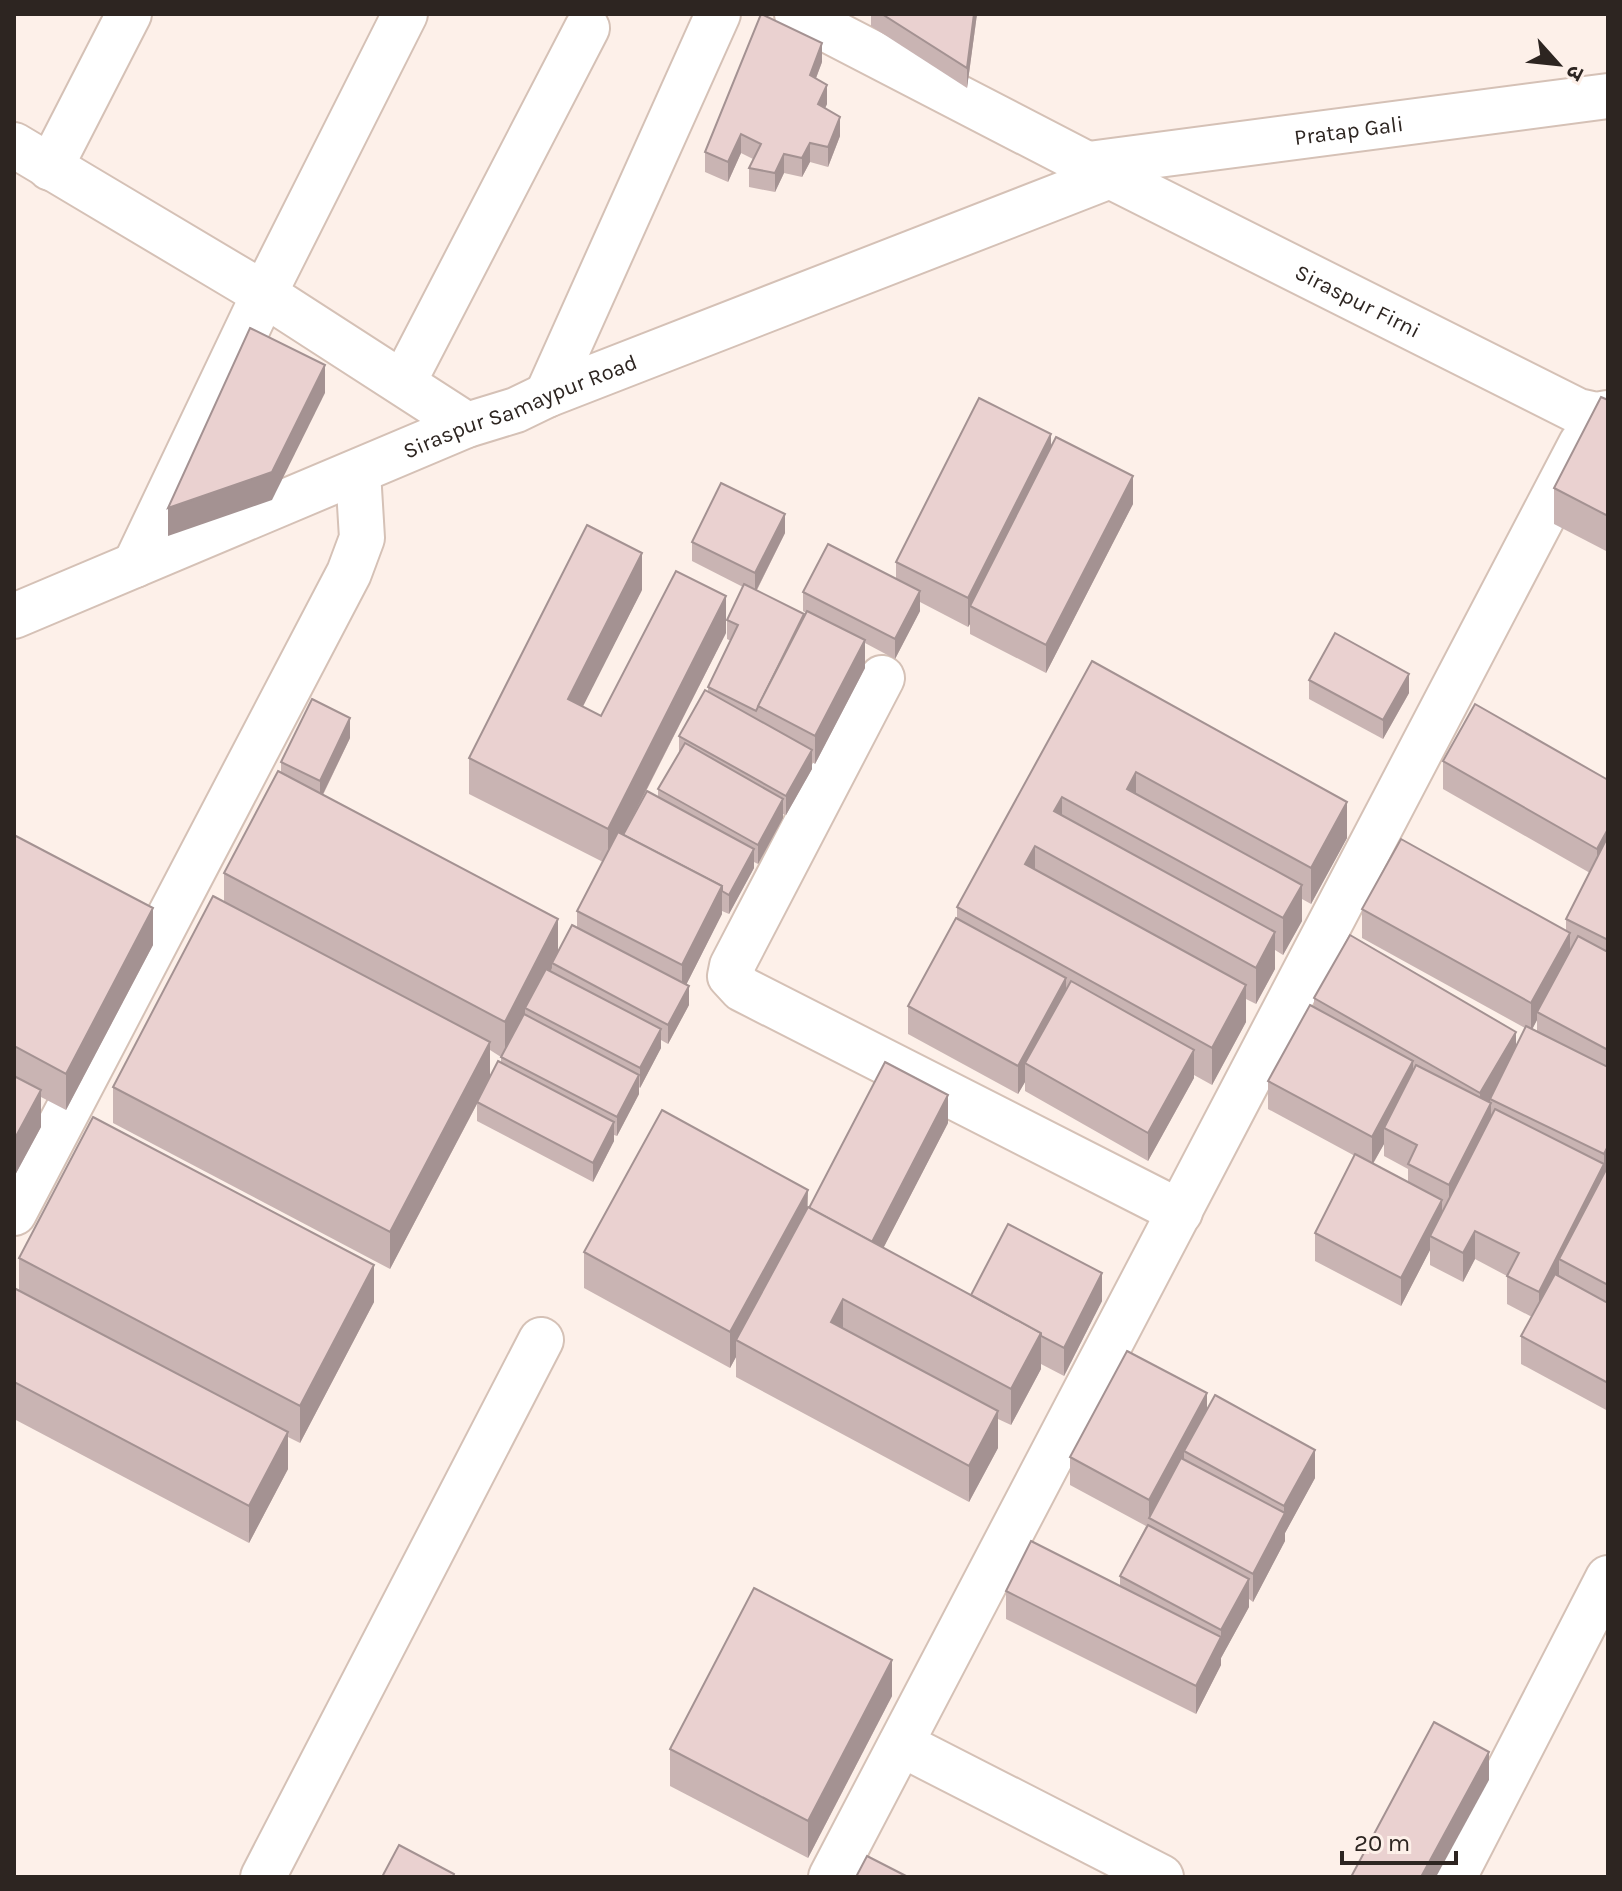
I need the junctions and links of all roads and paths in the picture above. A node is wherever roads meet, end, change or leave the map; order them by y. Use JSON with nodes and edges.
{"nodes":[{"id":1,"x":129,"y":14,"type":"edge"},
{"id":2,"x":405,"y":14,"type":"edge"},
{"id":3,"x":718,"y":14,"type":"edge"},
{"id":4,"x":797,"y":14,"type":"edge"},
{"id":5,"x":587,"y":28,"type":"dead end"},
{"id":6,"x":1608,"y":96,"type":"edge"},
{"id":7,"x":32,"y":156,"type":"edge"},
{"id":8,"x":1099,"y":170,"type":"junction"},
{"id":9,"x":264,"y":294,"type":"junction"},
{"id":10,"x":403,"y":383,"type":"junction"},
{"id":11,"x":547,"y":395,"type":"junction"},
{"id":12,"x":1602,"y":414,"type":"edge"},
{"id":13,"x":467,"y":425,"type":"junction"},
{"id":14,"x":358,"y":472,"type":"junction"},
{"id":15,"x":135,"y":565,"type":"junction"},
{"id":16,"x":14,"y":616,"type":"edge"},
{"id":17,"x":882,"y":678,"type":"dead end"},
{"id":18,"x":1180,"y":1212,"type":"junction"},
{"id":19,"x":14,"y":1213,"type":"edge"},
{"id":20,"x":541,"y":1340,"type":"dead end"},
{"id":21,"x":1608,"y":1578,"type":"edge"},
{"id":22,"x":901,"y":1744,"type":"junction"},
{"id":23,"x":263,"y":1877,"type":"edge"},
{"id":24,"x":831,"y":1877,"type":"edge"},
{"id":25,"x":1161,"y":1877,"type":"edge"},
{"id":26,"x":1454,"y":1877,"type":"edge"}],
"edges":[{"from":1,"to":7,"type":"street"},
{"from":2,"to":9,"type":"street"},
{"from":3,"to":11,"type":"street"},
{"from":4,"to":8,"type":"street","name":"Siraspur Firni"},
{"from":5,"to":10,"type":"street"},
{"from":6,"to":8,"type":"street","name":"Pratap Gali"},
{"from":7,"to":9,"type":"street"},
{"from":8,"to":11,"type":"street","name":"Siraspur Samaypur Road"},
{"from":8,"to":12,"type":"street","name":"Siraspur Firni"},
{"from":9,"to":10,"type":"street"},
{"from":9,"to":15,"type":"street"},
{"from":10,"to":13,"type":"street"},
{"from":11,"to":13,"type":"street","name":"Siraspur Samaypur Road"},
{"from":12,"to":18,"type":"street"},
{"from":13,"to":14,"type":"street","name":"Siraspur Samaypur Road"},
{"from":14,"to":15,"type":"street","name":"Siraspur Samaypur Road"},
{"from":14,"to":19,"type":"street"},
{"from":15,"to":16,"type":"street","name":"Siraspur Samaypur Road"},
{"from":17,"to":18,"type":"street"},
{"from":18,"to":22,"type":"street"},
{"from":20,"to":23,"type":"street"},
{"from":21,"to":26,"type":"street"},
{"from":22,"to":24,"type":"street"},
{"from":22,"to":25,"type":"street"}]}
